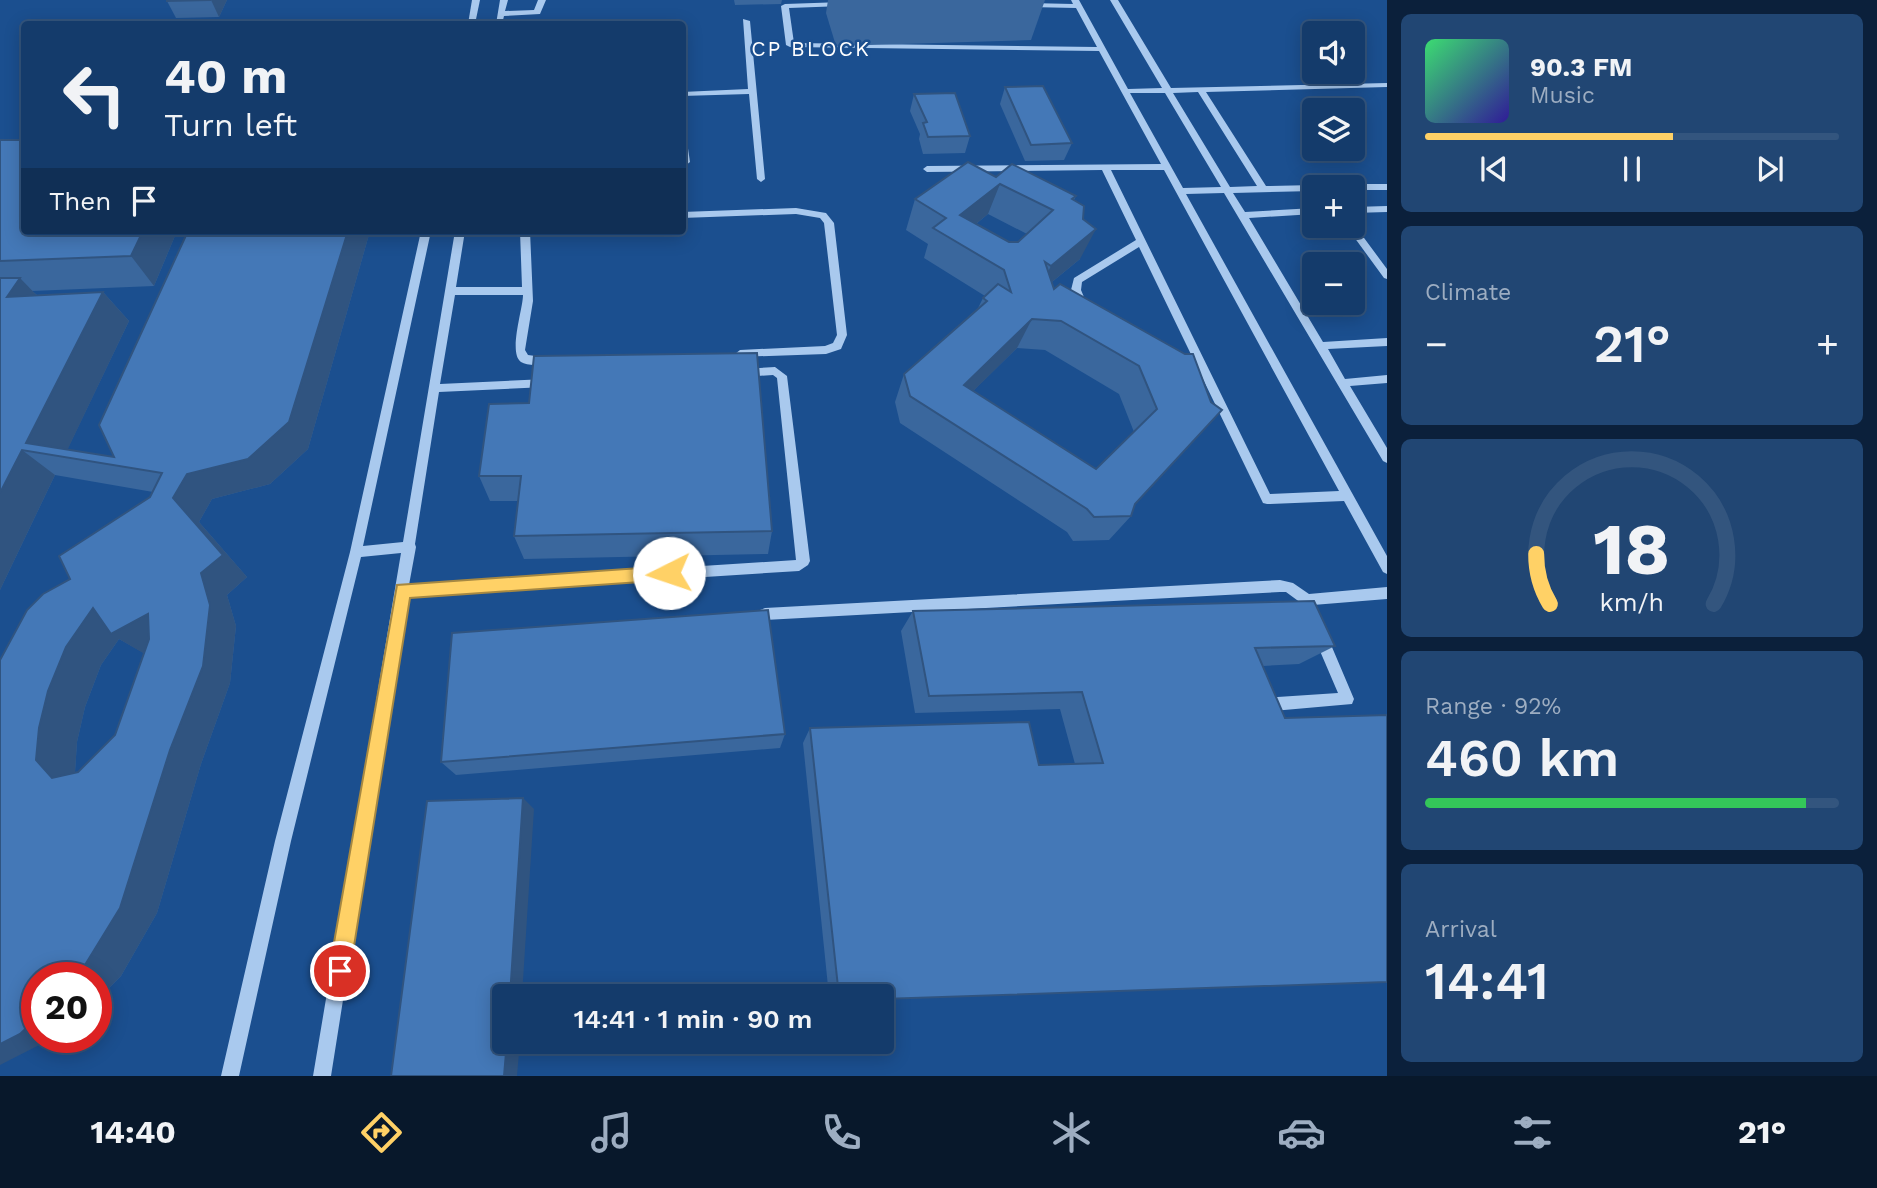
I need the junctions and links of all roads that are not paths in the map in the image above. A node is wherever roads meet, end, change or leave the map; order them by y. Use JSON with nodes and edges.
{"nodes":[{"id":1,"x":476,"y":0,"type":"edge"},
{"id":2,"x":504,"y":0,"type":"edge"},
{"id":3,"x":542,"y":0,"type":"edge"},
{"id":4,"x":1114,"y":0,"type":"edge"},
{"id":5,"x":1076,"y":3,"type":"edge"},
{"id":6,"x":854,"y":4,"type":"dead end"},
{"id":7,"x":1013,"y":5,"type":"dead end"},
{"id":8,"x":500,"y":14,"type":"junction"},
{"id":9,"x":472,"y":21,"type":"edge"},
{"id":10,"x":499,"y":21,"type":"edge"},
{"id":11,"x":746,"y":21,"type":"dead end"},
{"id":12,"x":1102,"y":48,"type":"junction"},
{"id":13,"x":1387,"y":85,"type":"edge"},
{"id":14,"x":1167,"y":90,"type":"junction"},
{"id":15,"x":1200,"y":90,"type":"junction"},
{"id":16,"x":751,"y":91,"type":"junction"},
{"id":17,"x":1125,"y":91,"type":"junction"},
{"id":18,"x":686,"y":94,"type":"edge"},
{"id":19,"x":1105,"y":167,"type":"junction"},
{"id":20,"x":1167,"y":167,"type":"junction"},
{"id":21,"x":927,"y":169,"type":"dead end"},
{"id":22,"x":761,"y":179,"type":"dead end"},
{"id":23,"x":1365,"y":187,"type":"edge"},
{"id":24,"x":1387,"y":187,"type":"edge"},
{"id":25,"x":1302,"y":188,"type":"edge"},
{"id":26,"x":1263,"y":189,"type":"junction"},
{"id":27,"x":1227,"y":190,"type":"junction"},
{"id":28,"x":1181,"y":191,"type":"junction"},
{"id":29,"x":1387,"y":209,"type":"edge"},
{"id":30,"x":1365,"y":210,"type":"edge"},
{"id":31,"x":1302,"y":212,"type":"edge"},
{"id":32,"x":686,"y":215,"type":"edge"},
{"id":33,"x":1241,"y":215,"type":"junction"},
{"id":34,"x":425,"y":235,"type":"edge"},
{"id":35,"x":459,"y":235,"type":"edge"},
{"id":36,"x":525,"y":235,"type":"edge"},
{"id":37,"x":1359,"y":238,"type":"edge"},
{"id":38,"x":1141,"y":241,"type":"junction"},
{"id":39,"x":1387,"y":276,"type":"edge"},
{"id":40,"x":450,"y":291,"type":"junction"},
{"id":41,"x":527,"y":291,"type":"junction"},
{"id":42,"x":1091,"y":321,"type":"edge"},
{"id":43,"x":1387,"y":342,"type":"edge"},
{"id":44,"x":1320,"y":346,"type":"junction"},
{"id":45,"x":729,"y":354,"type":"edge"},
{"id":46,"x":1190,"y":360,"type":"edge"},
{"id":47,"x":563,"y":361,"type":"edge"},
{"id":48,"x":1202,"y":365,"type":"junction"},
{"id":49,"x":735,"y":373,"type":"edge"},
{"id":50,"x":1387,"y":379,"type":"edge"},
{"id":51,"x":560,"y":382,"type":"edge"},
{"id":52,"x":1342,"y":383,"type":"junction"},
{"id":53,"x":435,"y":388,"type":"junction"},
{"id":54,"x":1387,"y":458,"type":"edge"},
{"id":55,"x":1348,"y":496,"type":"junction"},
{"id":56,"x":410,"y":547,"type":"junction"},
{"id":57,"x":356,"y":552,"type":"junction"},
{"id":58,"x":1387,"y":568,"type":"edge"},
{"id":59,"x":402,"y":591,"type":"junction"},
{"id":60,"x":1387,"y":593,"type":"edge"},
{"id":61,"x":1307,"y":600,"type":"junction"},
{"id":62,"x":765,"y":614,"type":"edge"},
{"id":63,"x":1248,"y":705,"type":"edge"},
{"id":64,"x":230,"y":1076,"type":"edge"},
{"id":65,"x":321,"y":1076,"type":"edge"}],
"edges":[{"from":1,"to":9,"type":"street"},
{"from":2,"to":8,"type":"street"},
{"from":3,"to":8,"type":"street"},
{"from":4,"to":14,"type":"street"},
{"from":5,"to":7,"type":"street"},
{"from":5,"to":12,"type":"street"},
{"from":6,"to":12,"type":"street"},
{"from":8,"to":10,"type":"street"},
{"from":11,"to":16,"type":"street"},
{"from":12,"to":17,"type":"street"},
{"from":13,"to":15,"type":"street"},
{"from":14,"to":15,"type":"street"},
{"from":14,"to":17,"type":"street"},
{"from":14,"to":27,"type":"street"},
{"from":15,"to":26,"type":"street"},
{"from":16,"to":18,"type":"street"},
{"from":16,"to":22,"type":"street"},
{"from":17,"to":20,"type":"street"},
{"from":19,"to":20,"type":"street"},
{"from":19,"to":21,"type":"street"},
{"from":19,"to":38,"type":"street"},
{"from":20,"to":28,"type":"street"},
{"from":23,"to":24,"type":"street"},
{"from":25,"to":26,"type":"street"},
{"from":26,"to":27,"type":"street"},
{"from":27,"to":28,"type":"street"},
{"from":27,"to":33,"type":"street"},
{"from":28,"to":55,"type":"street"},
{"from":29,"to":30,"type":"street"},
{"from":31,"to":33,"type":"street"},
{"from":32,"to":45,"type":"street"},
{"from":33,"to":44,"type":"street"},
{"from":34,"to":57,"type":"street"},
{"from":35,"to":40,"type":"street"},
{"from":36,"to":41,"type":"street"},
{"from":37,"to":39,"type":"street"},
{"from":38,"to":42,"type":"street"},
{"from":38,"to":48,"type":"street"},
{"from":40,"to":41,"type":"street"},
{"from":40,"to":53,"type":"street"},
{"from":41,"to":47,"type":"street"},
{"from":43,"to":44,"type":"street"},
{"from":44,"to":52,"type":"street"},
{"from":46,"to":48,"type":"street"},
{"from":48,"to":55,"type":"street"},
{"from":49,"to":59,"type":"street"},
{"from":50,"to":52,"type":"street"},
{"from":51,"to":53,"type":"street"},
{"from":52,"to":54,"type":"street"},
{"from":53,"to":56,"type":"street"},
{"from":55,"to":58,"type":"street"},
{"from":56,"to":57,"type":"street"},
{"from":56,"to":59,"type":"street"},
{"from":57,"to":64,"type":"street"},
{"from":59,"to":65,"type":"street"},
{"from":60,"to":61,"type":"street"},
{"from":61,"to":62,"type":"street"},
{"from":61,"to":63,"type":"street"}]}
